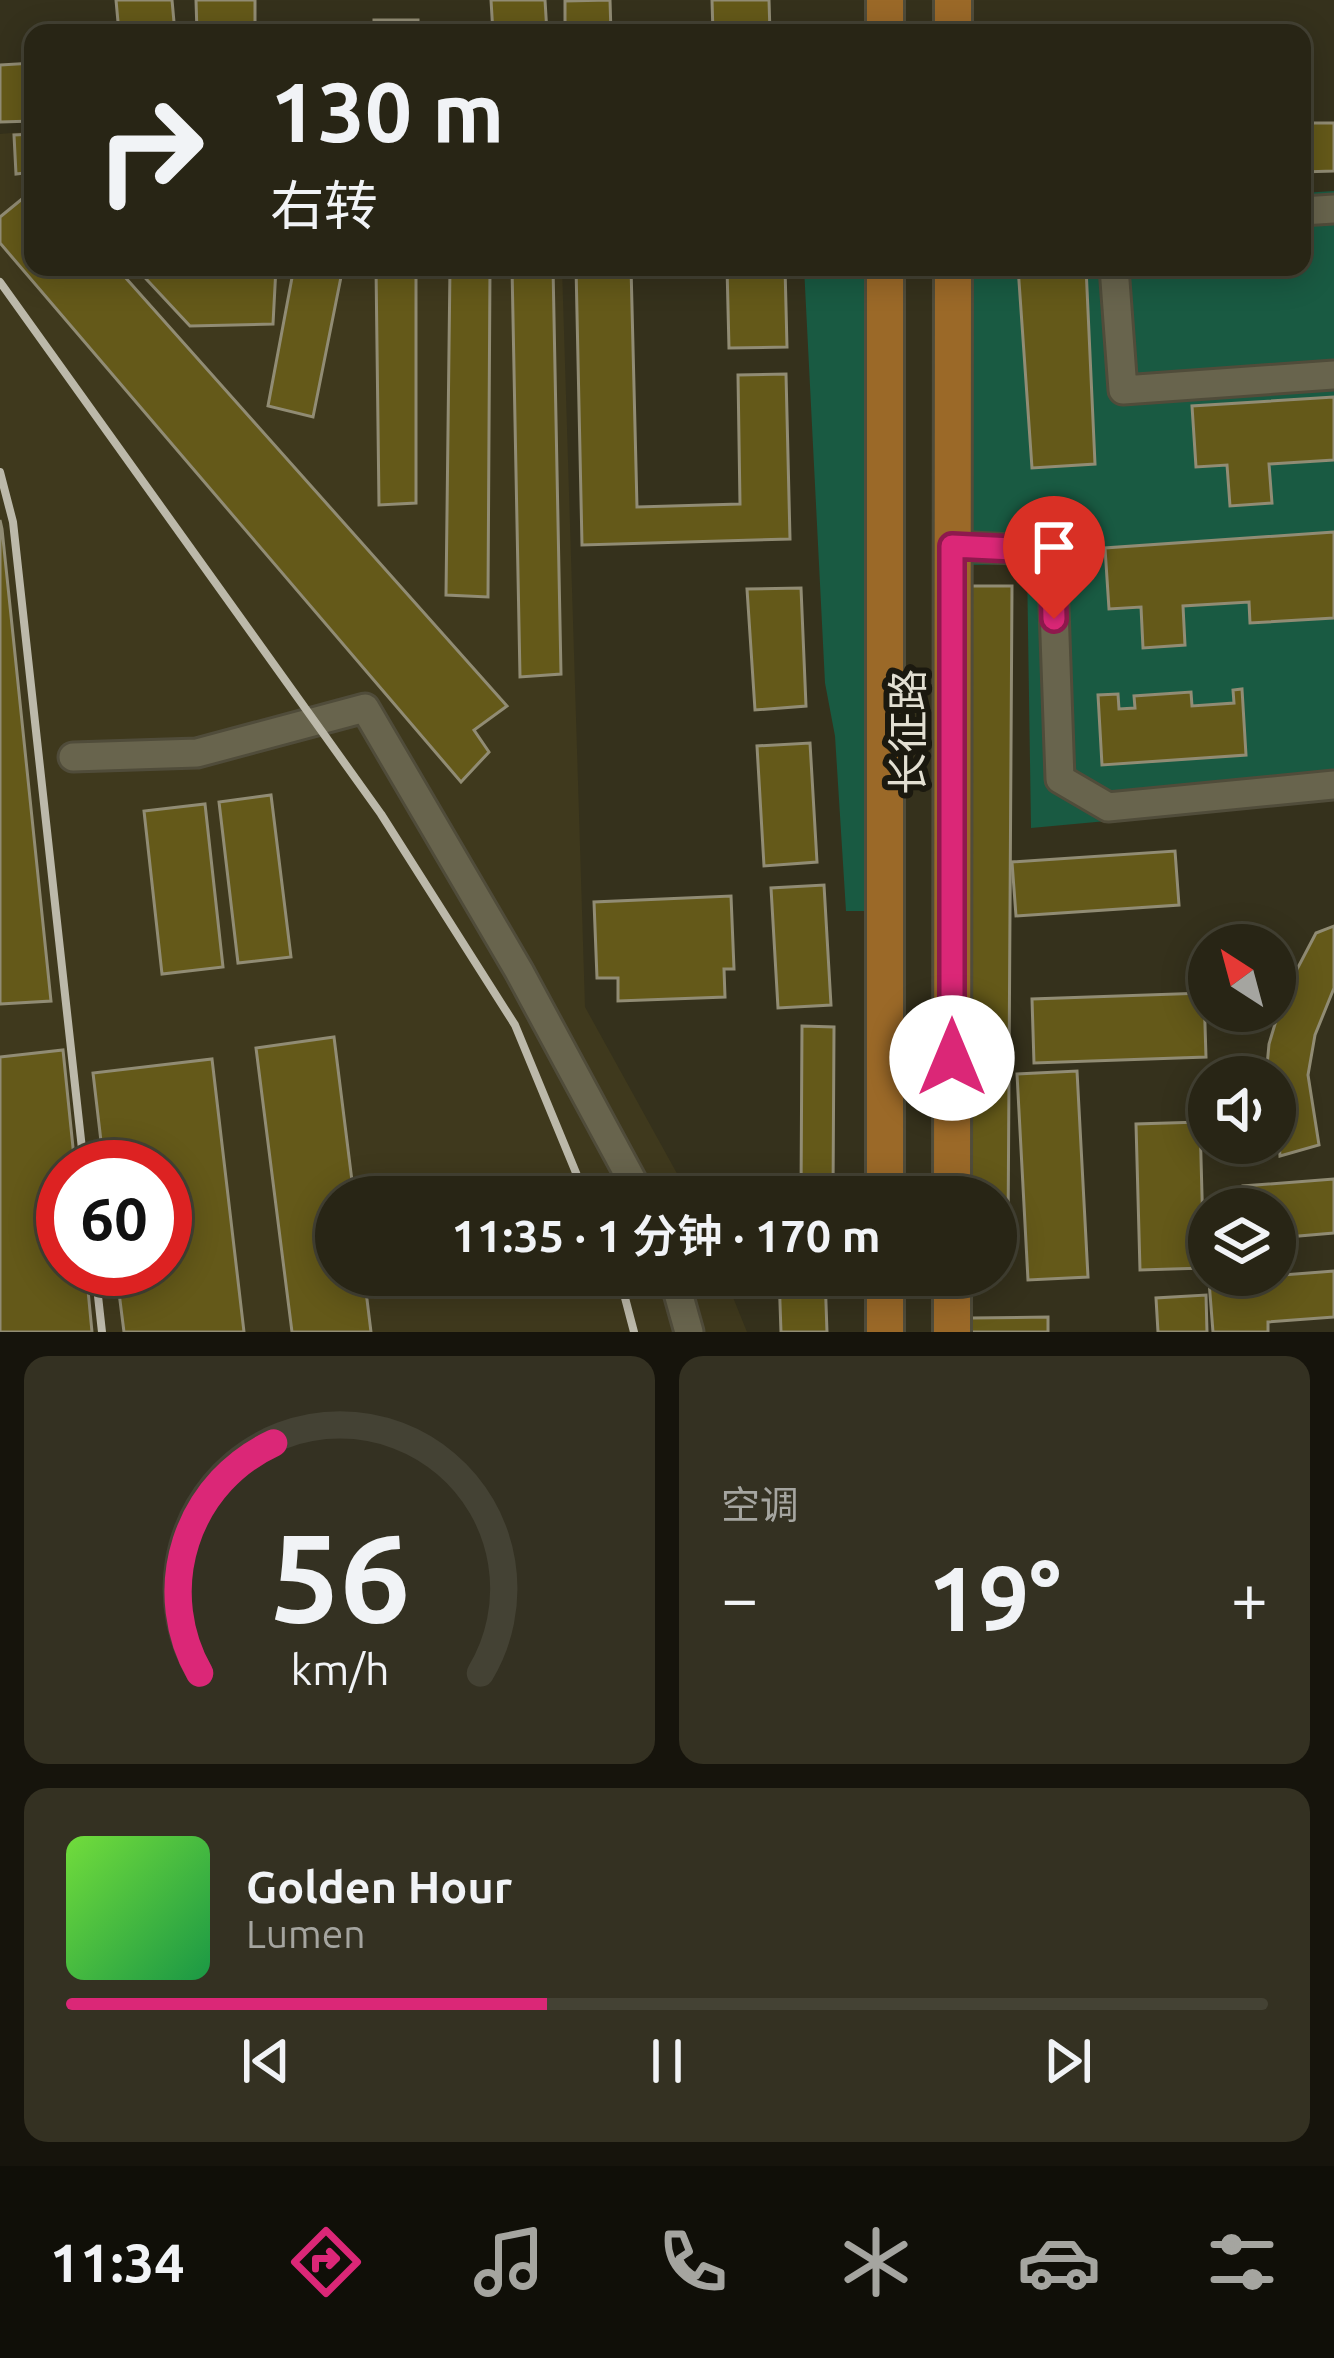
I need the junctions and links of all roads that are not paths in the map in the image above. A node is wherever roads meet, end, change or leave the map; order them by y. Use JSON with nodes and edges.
{"nodes":[{"id":1,"x":885,"y":276,"type":"edge"},
{"id":2,"x":953,"y":276,"type":"edge"},
{"id":3,"x":1115,"y":276,"type":"edge"},
{"id":4,"x":1334,"y":375,"type":"edge"},
{"id":5,"x":952,"y":546,"type":"junction"},
{"id":6,"x":73,"y":757,"type":"dead end"},
{"id":7,"x":1334,"y":785,"type":"edge"},
{"id":8,"x":629,"y":1176,"type":"edge"},
{"id":9,"x":885,"y":1176,"type":"edge"},
{"id":10,"x":952,"y":1176,"type":"edge"},
{"id":11,"x":679,"y":1296,"type":"edge"},
{"id":12,"x":885,"y":1296,"type":"edge"},
{"id":13,"x":952,"y":1296,"type":"edge"},
{"id":14,"x":689,"y":1332,"type":"edge"},
{"id":15,"x":885,"y":1332,"type":"edge"},
{"id":16,"x":952,"y":1332,"type":"edge"}],
"edges":[{"from":1,"to":9,"type":"main road","name":"长征路"},
{"from":2,"to":5,"type":"main road","name":"长征路"},
{"from":3,"to":4,"type":"lane"},
{"from":5,"to":7,"type":"lane"},
{"from":5,"to":10,"type":"main road","name":"长征路"},
{"from":6,"to":8,"type":"lane"},
{"from":11,"to":14,"type":"lane"},
{"from":12,"to":15,"type":"main road"},
{"from":13,"to":16,"type":"main road"}]}
